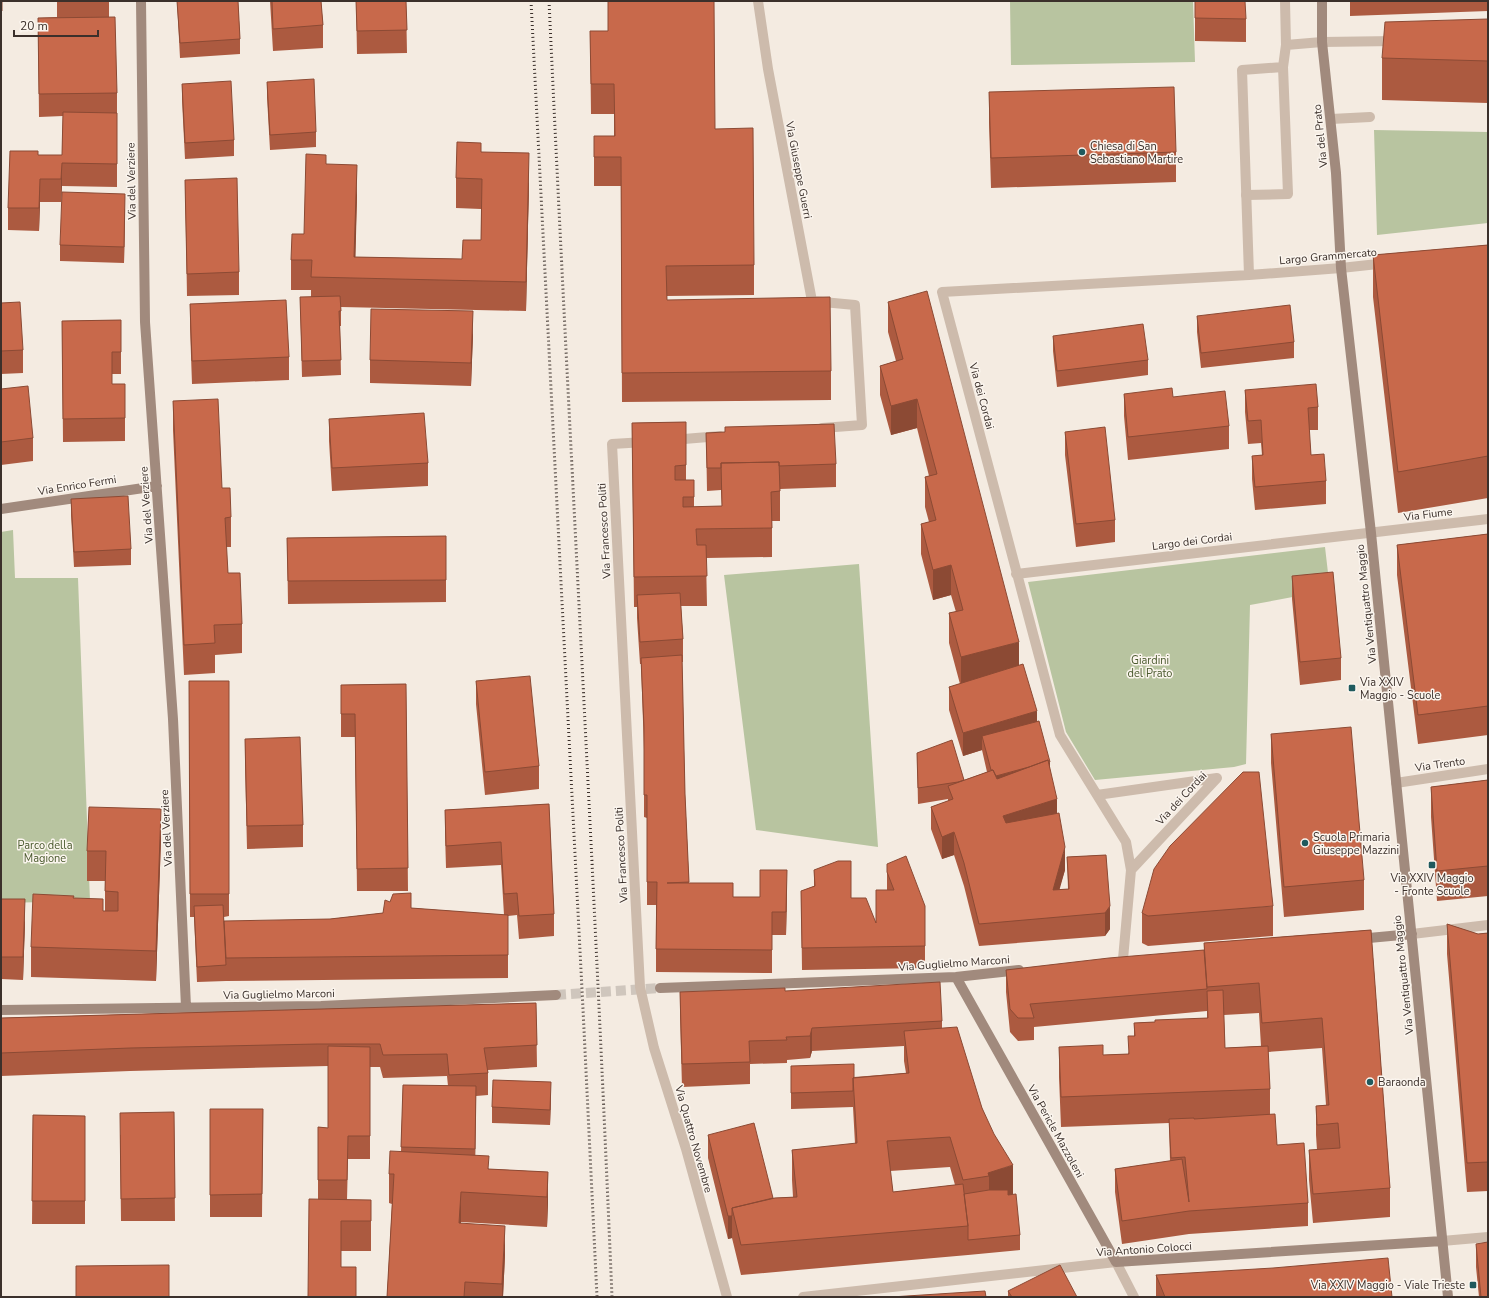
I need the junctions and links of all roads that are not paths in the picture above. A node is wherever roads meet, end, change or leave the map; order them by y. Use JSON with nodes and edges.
{"nodes":[{"id":1,"x":141,"y":1,"type":"edge"},
{"id":2,"x":758,"y":1,"type":"edge"},
{"id":3,"x":1286,"y":1,"type":"edge"},
{"id":4,"x":1322,"y":1,"type":"edge"},
{"id":5,"x":1409,"y":41,"type":"edge"},
{"id":6,"x":1322,"y":42,"type":"junction"},
{"id":7,"x":1286,"y":45,"type":"junction"},
{"id":8,"x":1284,"y":67,"type":"junction"},
{"id":9,"x":1370,"y":117,"type":"dead end"},
{"id":10,"x":1330,"y":119,"type":"junction"},
{"id":11,"x":1246,"y":196,"type":"junction"},
{"id":12,"x":1396,"y":262,"type":"edge"},
{"id":13,"x":1341,"y":268,"type":"junction"},
{"id":14,"x":1249,"y":275,"type":"junction"},
{"id":15,"x":815,"y":428,"type":"edge"},
{"id":16,"x":729,"y":435,"type":"edge"},
{"id":17,"x":157,"y":486,"type":"junction"},
{"id":18,"x":1,"y":509,"type":"edge"},
{"id":19,"x":1488,"y":519,"type":"edge"},
{"id":20,"x":1371,"y":532,"type":"junction"},
{"id":21,"x":1016,"y":574,"type":"junction"},
{"id":22,"x":1488,"y":769,"type":"edge"},
{"id":23,"x":1396,"y":783,"type":"junction"},
{"id":24,"x":1097,"y":795,"type":"junction"},
{"id":25,"x":1130,"y":870,"type":"junction"},
{"id":26,"x":1488,"y":924,"type":"edge"},
{"id":27,"x":1412,"y":934,"type":"junction"},
{"id":28,"x":1352,"y":940,"type":"edge"},
{"id":29,"x":1123,"y":959,"type":"edge"},
{"id":30,"x":1032,"y":969,"type":"edge"},
{"id":31,"x":956,"y":977,"type":"junction"},
{"id":32,"x":640,"y":987,"type":"joint"},
{"id":33,"x":660,"y":988,"type":"tunnel mouth"},
{"id":34,"x":556,"y":995,"type":"tunnel mouth"},
{"id":35,"x":186,"y":1007,"type":"junction"},
{"id":36,"x":1,"y":1010,"type":"edge"},
{"id":37,"x":1488,"y":1237,"type":"edge"},
{"id":38,"x":1442,"y":1241,"type":"junction"},
{"id":39,"x":1116,"y":1262,"type":"junction"},
{"id":40,"x":727,"y":1297,"type":"edge"},
{"id":41,"x":803,"y":1297,"type":"edge"},
{"id":42,"x":1134,"y":1297,"type":"edge"},
{"id":43,"x":1448,"y":1297,"type":"edge"}],
"edges":[{"from":1,"to":17,"type":"street","name":"Via del Verziere"},
{"from":2,"to":15,"type":"street","name":"Via Giuseppe Guerri"},
{"from":3,"to":7,"type":"street"},
{"from":4,"to":6,"type":"street","name":"Via del Prato"},
{"from":5,"to":6,"type":"street"},
{"from":6,"to":7,"type":"street"},
{"from":6,"to":10,"type":"street","name":"Via del Prato"},
{"from":7,"to":8,"type":"street"},
{"from":8,"to":11,"type":"street"},
{"from":8,"to":11,"type":"street"},
{"from":9,"to":10,"type":"street"},
{"from":10,"to":13,"type":"street","name":"Via del Prato"},
{"from":11,"to":14,"type":"street"},
{"from":12,"to":13,"type":"street","name":"Largo Grammercato"},
{"from":13,"to":14,"type":"street","name":"Largo Grammercato"},
{"from":13,"to":20,"type":"street","name":"Via Ventiquattro Maggio"},
{"from":14,"to":21,"type":"street","name":"Via dei Cordai"},
{"from":16,"to":32,"type":"street","name":"Via Francesco Politi"},
{"from":17,"to":18,"type":"street","name":"Via Enrico Fermi"},
{"from":17,"to":35,"type":"street","name":"Via del Verziere"},
{"from":19,"to":20,"type":"street","name":"Via Fiume"},
{"from":20,"to":21,"type":"street","name":"Largo dei Cordai"},
{"from":20,"to":23,"type":"street","name":"Via Ventiquattro Maggio"},
{"from":21,"to":24,"type":"street","name":"Via dei Cordai"},
{"from":22,"to":23,"type":"street","name":"Via Trento"},
{"from":23,"to":27,"type":"street","name":"Via Ventiquattro Maggio"},
{"from":24,"to":25,"type":"street","name":"Via dei Cordai"},
{"from":24,"to":25,"type":"street","name":"Via dei Cordai"},
{"from":25,"to":29,"type":"street","name":"Via dei Cordai"},
{"from":26,"to":27,"type":"street"},
{"from":27,"to":28,"type":"street"},
{"from":27,"to":38,"type":"street","name":"Via Ventiquattro Maggio"},
{"from":30,"to":31,"type":"street","name":"Via Guglielmo Marconi"},
{"from":31,"to":33,"type":"street","name":"Via Guglielmo Marconi"},
{"from":31,"to":39,"type":"street","name":"Via Pericle Mazzoleni"},
{"from":32,"to":40,"type":"street","name":"Via Quattro Novembre"},
{"from":34,"to":35,"type":"street","name":"Via Guglielmo Marconi"},
{"from":35,"to":36,"type":"street","name":"Via Guglielmo Marconi"},
{"from":37,"to":38,"type":"street","name":"Via Antonio Colocci"},
{"from":38,"to":39,"type":"street","name":"Via Antonio Colocci"},
{"from":38,"to":43,"type":"street","name":"Via Ventiquattro Maggio"},
{"from":39,"to":41,"type":"street","name":"Via Antonio Colocci"},
{"from":39,"to":42,"type":"street","name":"Via Pericle Mazzoleni"}]}
